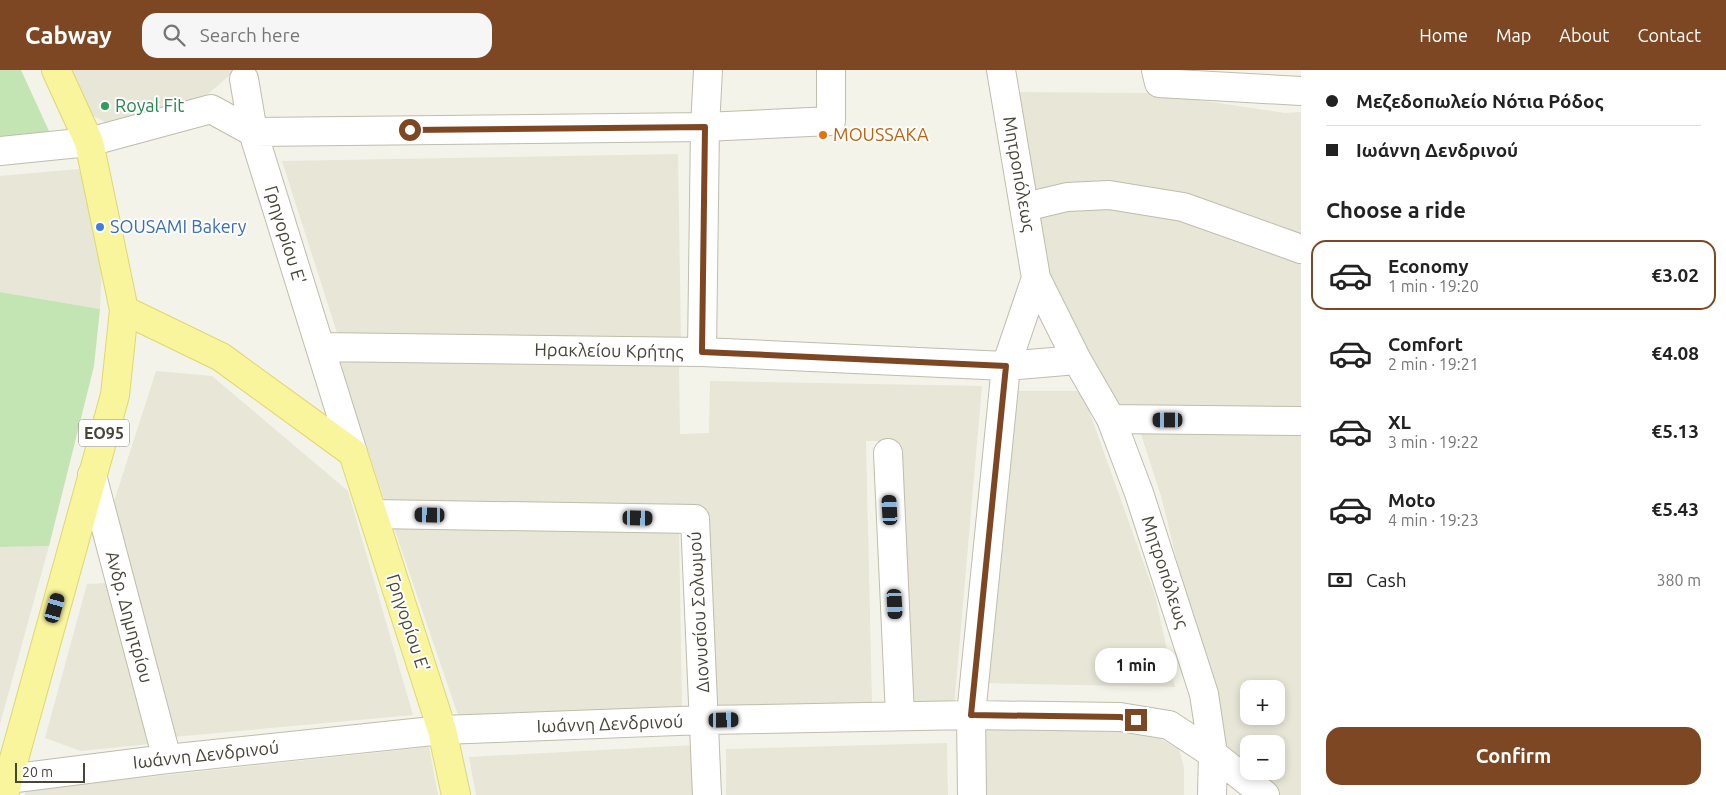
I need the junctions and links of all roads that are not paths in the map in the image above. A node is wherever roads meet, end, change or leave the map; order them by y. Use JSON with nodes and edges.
{"nodes":[{"id":1,"x":56,"y":70,"type":"edge"},
{"id":2,"x":708,"y":70,"type":"edge"},
{"id":3,"x":831,"y":70,"type":"edge"},
{"id":4,"x":1001,"y":70,"type":"edge"},
{"id":5,"x":244,"y":74,"type":"edge"},
{"id":6,"x":1157,"y":76,"type":"edge"},
{"id":7,"x":1301,"y":91,"type":"edge"},
{"id":8,"x":211,"y":109,"type":"junction"},
{"id":9,"x":705,"y":127,"type":"junction"},
{"id":10,"x":253,"y":132,"type":"junction"},
{"id":11,"x":89,"y":142,"type":"junction"},
{"id":12,"x":0,"y":151,"type":"edge"},
{"id":13,"x":1025,"y":207,"type":"junction"},
{"id":14,"x":1301,"y":249,"type":"edge"},
{"id":15,"x":1036,"y":278,"type":"junction"},
{"id":16,"x":124,"y":310,"type":"junction"},
{"id":17,"x":320,"y":347,"type":"junction"},
{"id":18,"x":702,"y":352,"type":"junction"},
{"id":19,"x":1078,"y":360,"type":"junction"},
{"id":20,"x":1006,"y":366,"type":"junction"},
{"id":21,"x":1111,"y":419,"type":"junction"},
{"id":22,"x":1301,"y":421,"type":"edge"},
{"id":23,"x":353,"y":453,"type":"junction"},
{"id":24,"x":888,"y":453,"type":"dead end"},
{"id":25,"x":92,"y":475,"type":"junction"},
{"id":26,"x":373,"y":514,"type":"junction"},
{"id":27,"x":971,"y":715,"type":"junction"},
{"id":28,"x":900,"y":716,"type":"junction"},
{"id":29,"x":704,"y":720,"type":"junction"},
{"id":30,"x":442,"y":730,"type":"junction"},
{"id":31,"x":1213,"y":754,"type":"junction"},
{"id":32,"x":167,"y":759,"type":"junction"},
{"id":33,"x":4,"y":785,"type":"edge"},
{"id":34,"x":456,"y":795,"type":"edge"},
{"id":35,"x":707,"y":795,"type":"edge"},
{"id":36,"x":972,"y":795,"type":"edge"},
{"id":37,"x":1212,"y":795,"type":"edge"},
{"id":38,"x":1265,"y":795,"type":"edge"}],
"edges":[{"from":1,"to":11,"type":"main road","number":"ΕΟ95"},
{"from":2,"to":9,"type":"street"},
{"from":3,"to":9,"type":"street"},
{"from":4,"to":13,"type":"street","name":"Μητροπόλεως"},
{"from":5,"to":8,"type":"street"},
{"from":5,"to":10,"type":"street","name":"Γρηγορίου Ε'"},
{"from":6,"to":7,"type":"street"},
{"from":8,"to":10,"type":"street"},
{"from":8,"to":11,"type":"street"},
{"from":9,"to":10,"type":"street"},
{"from":9,"to":18,"type":"street"},
{"from":10,"to":17,"type":"street","name":"Γρηγορίου Ε'"},
{"from":11,"to":12,"type":"street"},
{"from":11,"to":16,"type":"main road","number":"ΕΟ95"},
{"from":13,"to":14,"type":"street"},
{"from":13,"to":15,"type":"street","name":"Μητροπόλεως"},
{"from":15,"to":19,"type":"street","name":"Μητροπόλεως"},
{"from":15,"to":20,"type":"street"},
{"from":16,"to":23,"type":"main road"},
{"from":16,"to":25,"type":"main road","number":"ΕΟ95"},
{"from":17,"to":18,"type":"street","name":"Ηρακλείου Κρήτης"},
{"from":17,"to":23,"type":"street","name":"Γρηγορίου Ε'"},
{"from":18,"to":20,"type":"street","name":"Ηρακλείου Κρήτης"},
{"from":19,"to":20,"type":"street","name":"Ηρακλείου Κρήτης"},
{"from":19,"to":21,"type":"street","name":"Μητροπόλεως"},
{"from":20,"to":27,"type":"street"},
{"from":21,"to":22,"type":"street"},
{"from":21,"to":31,"type":"street","name":"Μητροπόλεως"},
{"from":23,"to":26,"type":"main road","name":"Γρηγορίου Ε'"},
{"from":24,"to":28,"type":"street"},
{"from":25,"to":32,"type":"street","name":"Ανδρ. Δημητρίου"},
{"from":25,"to":33,"type":"main road","number":"ΕΟ95"},
{"from":26,"to":29,"type":"street","name":"Διονυσίου Σολωμού"},
{"from":26,"to":30,"type":"main road","name":"Γρηγορίου Ε'"},
{"from":27,"to":28,"type":"street","name":"Ιωάννη Δενδρινού"},
{"from":27,"to":31,"type":"street","name":"Ιωάννη Δενδρινού"},
{"from":27,"to":36,"type":"street"},
{"from":28,"to":29,"type":"street","name":"Ιωάννη Δενδρινού"},
{"from":29,"to":30,"type":"street","name":"Ιωάννη Δενδρινού"},
{"from":29,"to":35,"type":"street","name":"Διονυσίου Σολωμού"},
{"from":30,"to":32,"type":"street","name":"Ιωάννη Δενδρινού"},
{"from":30,"to":34,"type":"main road","name":"Γρηγορίου Ε'"},
{"from":31,"to":37,"type":"street","name":"Μητροπόλεως"},
{"from":31,"to":38,"type":"street","name":"Ιωάννη Δενδρινού"},
{"from":32,"to":33,"type":"street","name":"Ιωάννη Δενδρινού"}]}
